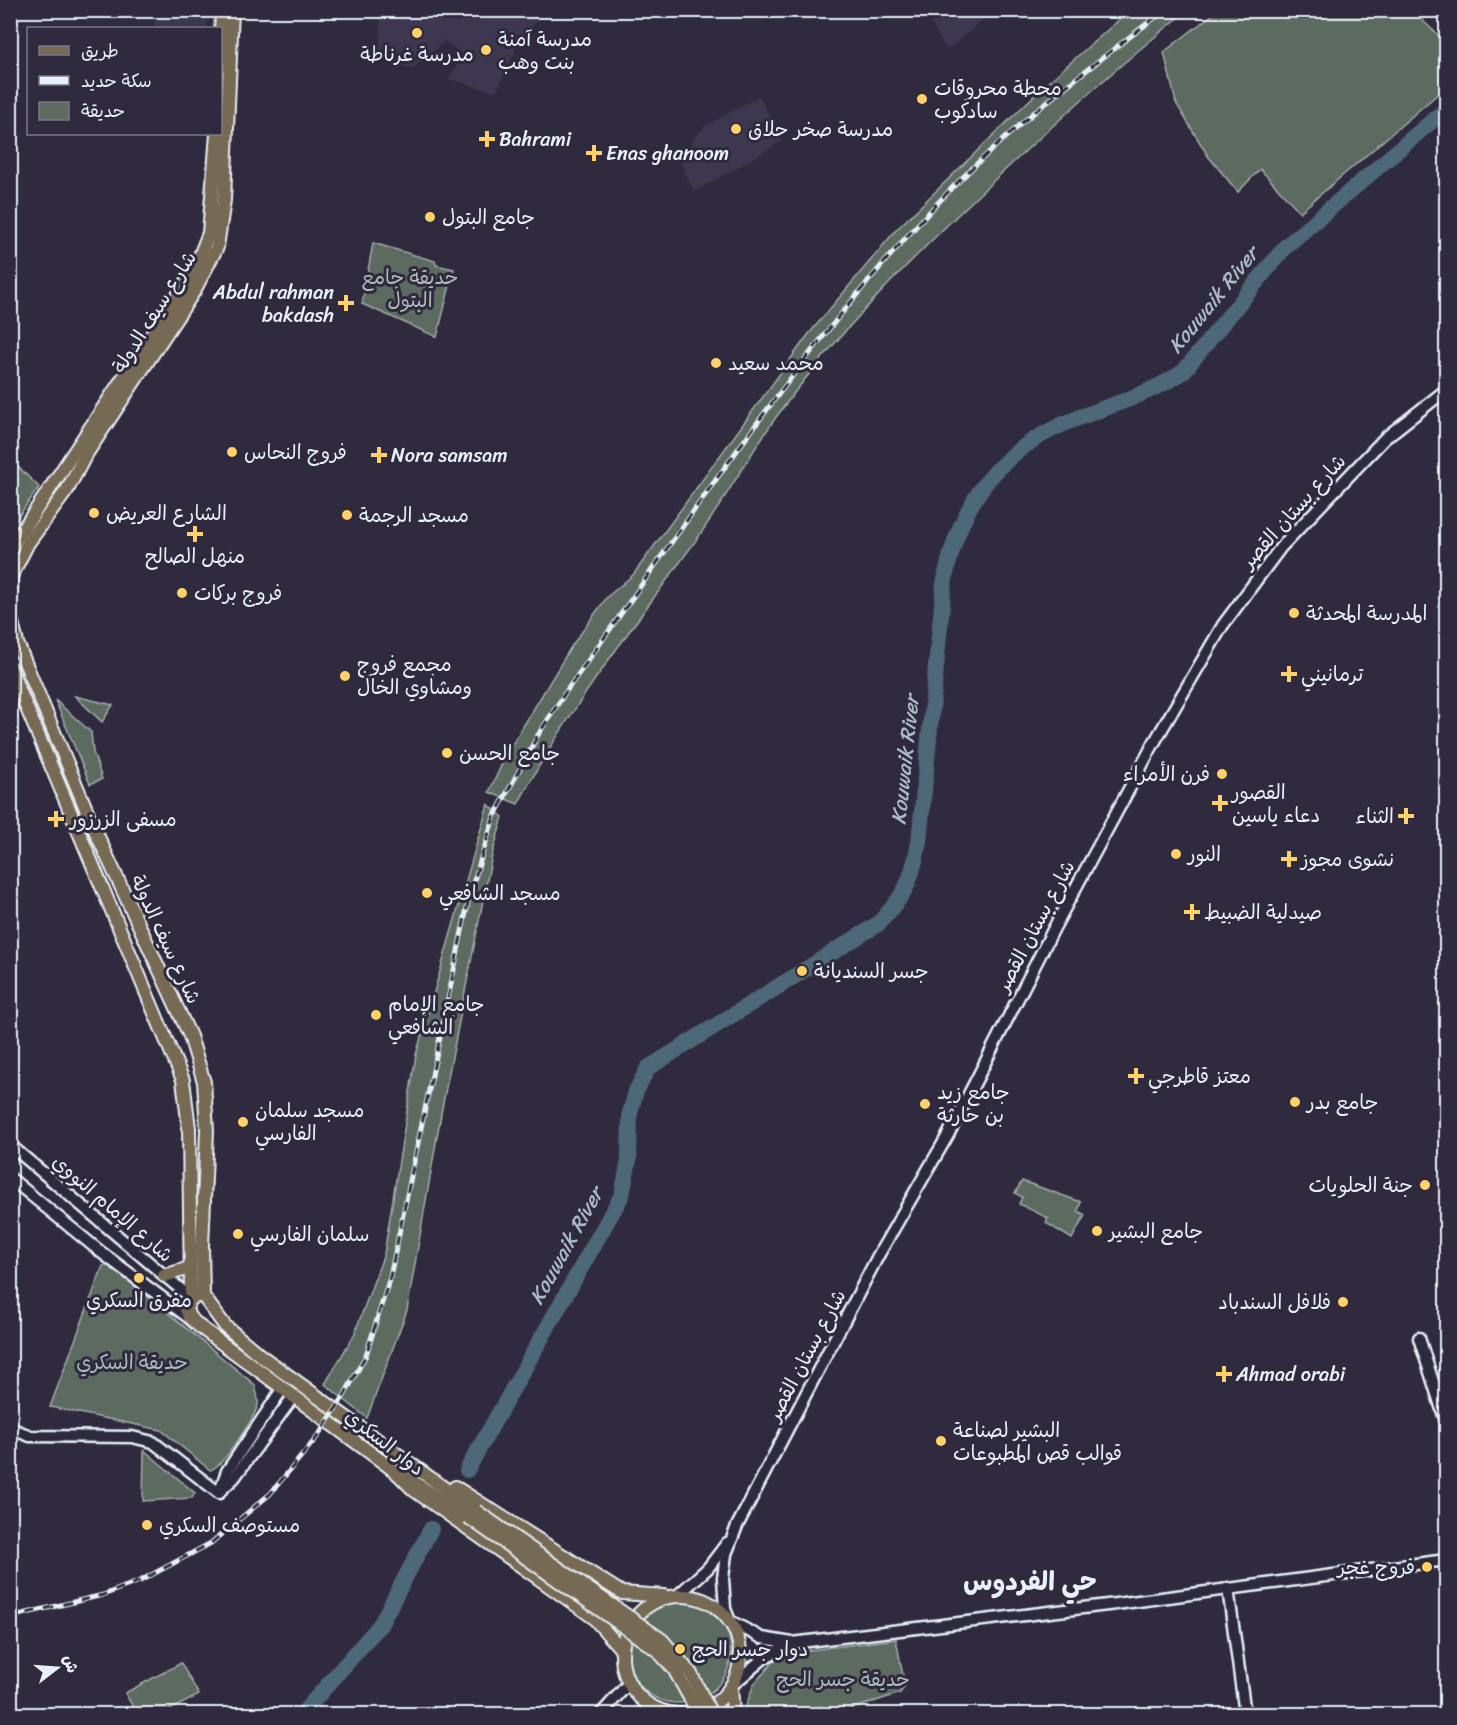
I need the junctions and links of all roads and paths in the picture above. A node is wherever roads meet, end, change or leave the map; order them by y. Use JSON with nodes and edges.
{"nodes":[{"id":1,"x":222,"y":10,"type":"edge"},
{"id":2,"x":232,"y":10,"type":"edge"},
{"id":3,"x":1441,"y":10,"type":"edge"},
{"id":4,"x":1446,"y":15,"type":"edge"},
{"id":5,"x":221,"y":27,"type":"edge"},
{"id":6,"x":217,"y":135,"type":"edge"},
{"id":7,"x":1446,"y":390,"type":"edge"},
{"id":8,"x":10,"y":549,"type":"edge"},
{"id":9,"x":10,"y":602,"type":"edge"},
{"id":10,"x":10,"y":614,"type":"edge"},
{"id":11,"x":10,"y":668,"type":"edge"},
{"id":12,"x":10,"y":1145,"type":"edge"},
{"id":13,"x":10,"y":1178,"type":"edge"},
{"id":14,"x":189,"y":1268,"type":"junction"},
{"id":15,"x":164,"y":1276,"type":"junction"},
{"id":16,"x":197,"y":1297,"type":"junction"},
{"id":17,"x":192,"y":1320,"type":"junction"},
{"id":18,"x":1419,"y":1338,"type":"dead end"},
{"id":19,"x":288,"y":1393,"type":"junction"},
{"id":20,"x":1446,"y":1422,"type":"edge"},
{"id":21,"x":10,"y":1428,"type":"edge"},
{"id":22,"x":405,"y":1461,"type":"junction"},
{"id":23,"x":395,"y":1471,"type":"junction"},
{"id":24,"x":472,"y":1514,"type":"junction"},
{"id":25,"x":733,"y":1535,"type":"junction"},
{"id":26,"x":1446,"y":1560,"type":"edge"},
{"id":27,"x":1228,"y":1588,"type":"junction"},
{"id":28,"x":673,"y":1596,"type":"junction"},
{"id":29,"x":730,"y":1622,"type":"junction"},
{"id":30,"x":792,"y":1643,"type":"junction"},
{"id":31,"x":621,"y":1649,"type":"junction"},
{"id":32,"x":628,"y":1684,"type":"junction"},
{"id":33,"x":731,"y":1686,"type":"junction"},
{"id":34,"x":658,"y":1709,"type":"junction"},
{"id":35,"x":601,"y":1714,"type":"edge"},
{"id":36,"x":641,"y":1714,"type":"edge"},
{"id":37,"x":673,"y":1714,"type":"edge"},
{"id":38,"x":699,"y":1714,"type":"edge"},
{"id":39,"x":711,"y":1714,"type":"edge"},
{"id":40,"x":733,"y":1714,"type":"edge"},
{"id":41,"x":1245,"y":1714,"type":"edge"}],
"edges":[{"from":1,"to":5,"type":"main road"},
{"from":2,"to":9,"type":"main road","name":"شارع سيف الدولة"},
{"from":3,"to":4,"type":"main road"},
{"from":6,"to":8,"type":"main road","name":"شارع سيف الدولة"},
{"from":7,"to":25,"type":"main road","name":"شارع بستان القصر"},
{"from":10,"to":16,"type":"main road","name":"شارع سيف الدولة"},
{"from":11,"to":14,"type":"main road","name":"شارع سيف الدولة"},
{"from":12,"to":15,"type":"main road","name":"شارع الإمام النووي"},
{"from":13,"to":17,"type":"main road"},
{"from":14,"to":15,"type":"main road"},
{"from":14,"to":16,"type":"main road","name":"شارع سيف الدولة"},
{"from":15,"to":16,"type":"main road","name":"شارع الإمام النووي"},
{"from":16,"to":17,"type":"main road"},
{"from":16,"to":22,"type":"main road"},
{"from":17,"to":19,"type":"main road","name":"دوار السكري"},
{"from":18,"to":20,"type":"main road"},
{"from":19,"to":21,"type":"main road"},
{"from":19,"to":23,"type":"main road","name":"دوار السكري"},
{"from":22,"to":24,"type":"main road"},
{"from":22,"to":28,"type":"main road"},
{"from":23,"to":24,"type":"main road"},
{"from":23,"to":31,"type":"main road","name":"دوار السكري"},
{"from":24,"to":38,"type":"main road","bridge":true},
{"from":24,"to":39,"type":"main road","bridge":true},
{"from":25,"to":28,"type":"main road","name":"شارع بستان القصر"},
{"from":25,"to":29,"type":"main road","name":"شارع بستان القصر"},
{"from":26,"to":27,"type":"main road"},
{"from":27,"to":30,"type":"main road"},
{"from":27,"to":41,"type":"main road"},
{"from":28,"to":29,"type":"main road"},
{"from":28,"to":31,"type":"main road"},
{"from":29,"to":30,"type":"main road"},
{"from":29,"to":33,"type":"main road"},
{"from":30,"to":33,"type":"main road"},
{"from":31,"to":32,"type":"main road"},
{"from":32,"to":34,"type":"main road"},
{"from":32,"to":35,"type":"main road"},
{"from":33,"to":37,"type":"main road"},
{"from":33,"to":40,"type":"main road"},
{"from":34,"to":36,"type":"main road"},
{"from":34,"to":37,"type":"main road"}]}
